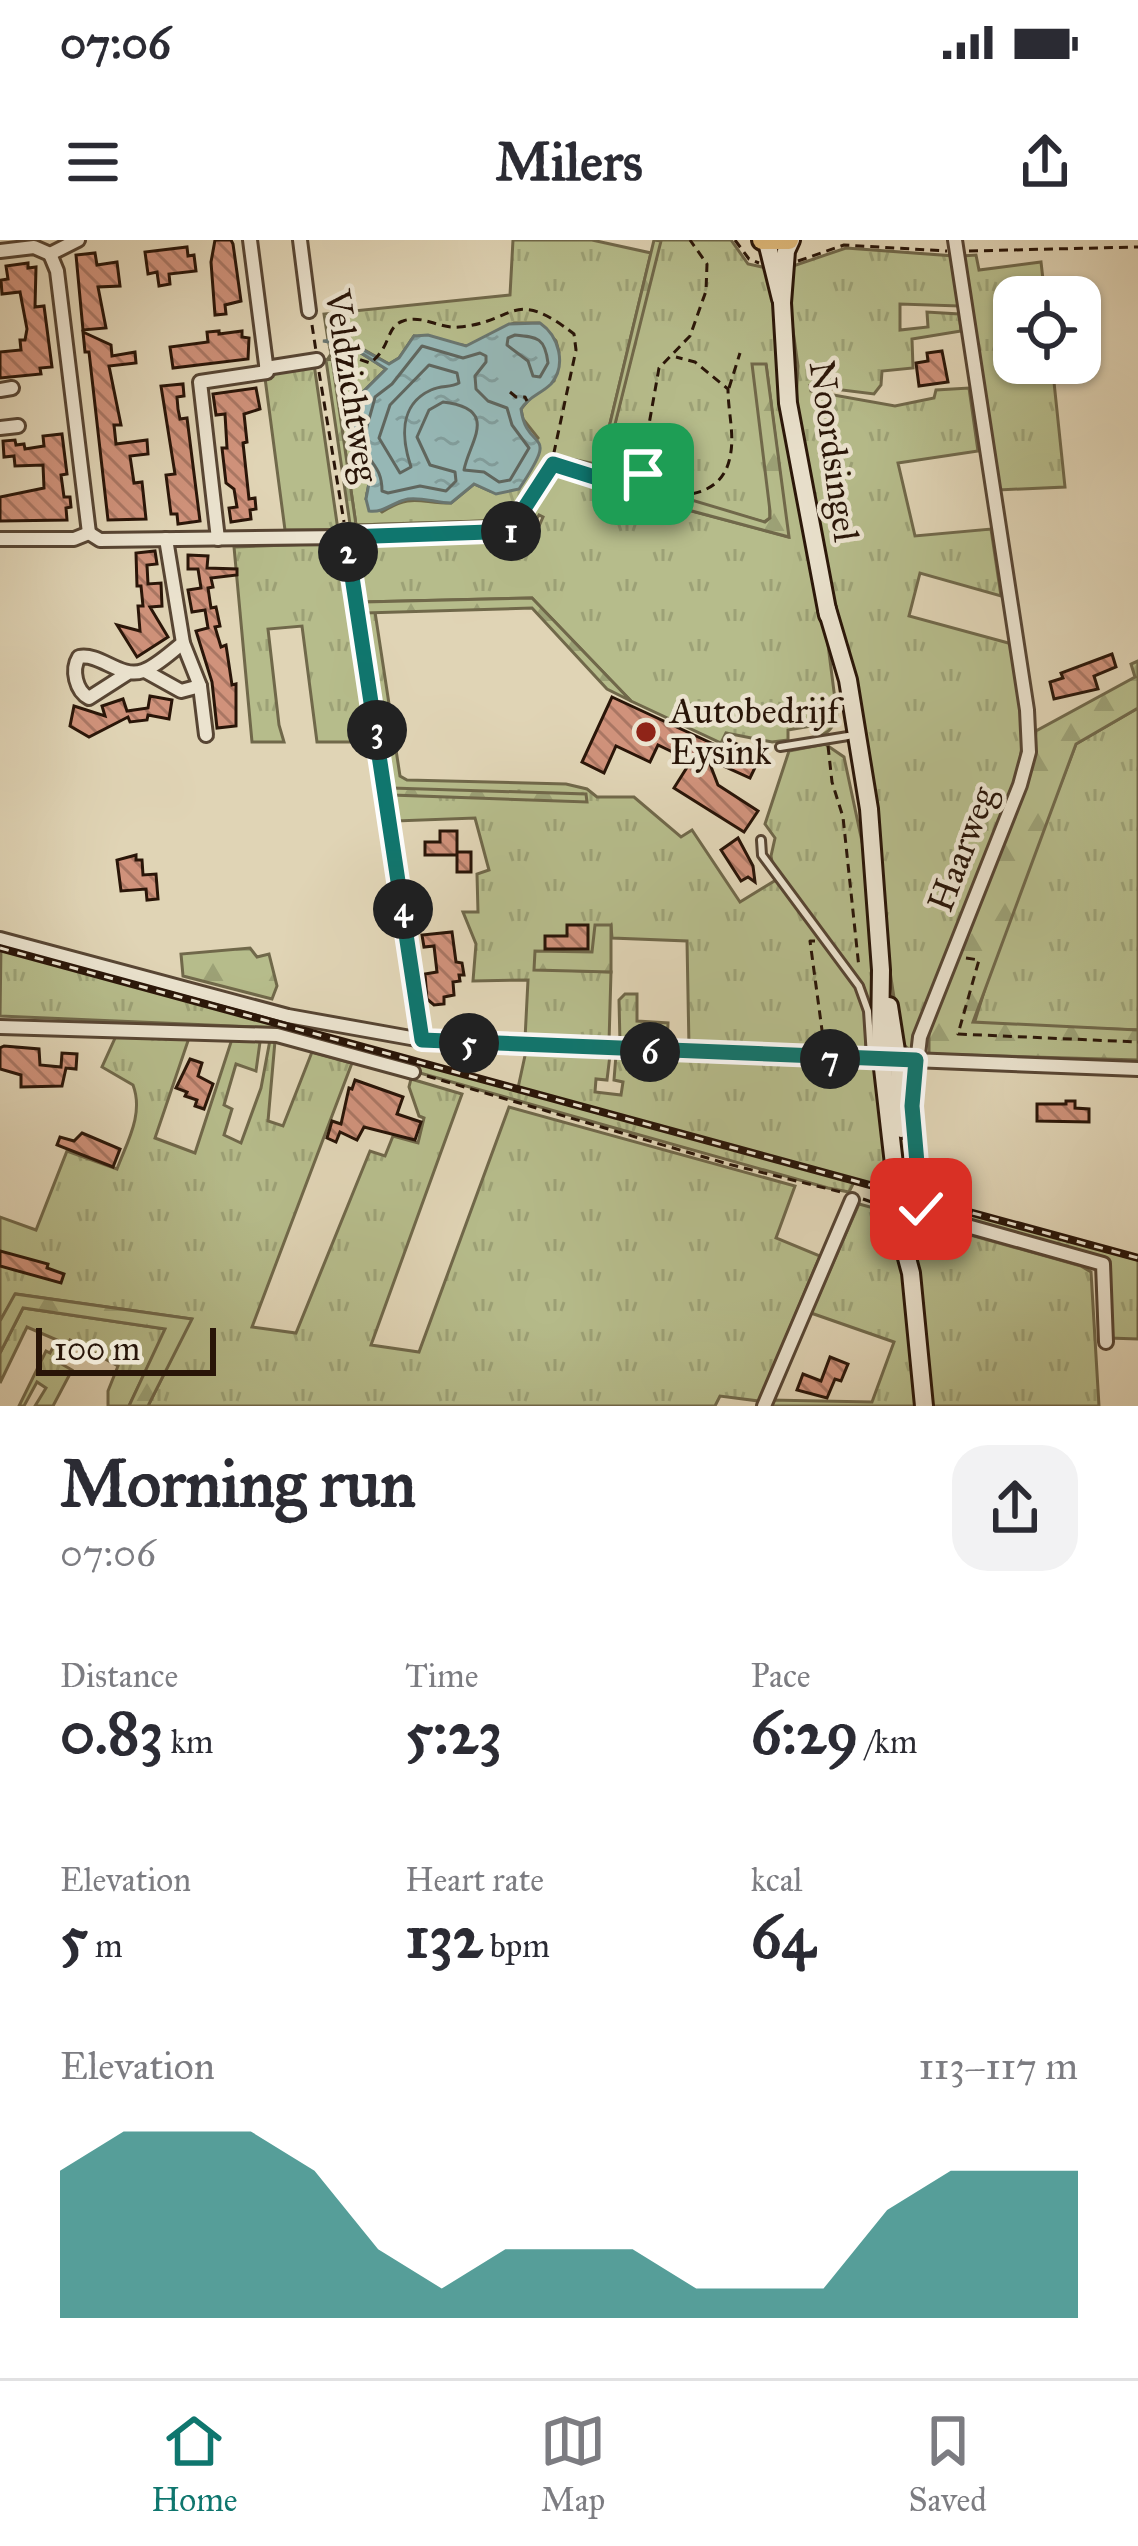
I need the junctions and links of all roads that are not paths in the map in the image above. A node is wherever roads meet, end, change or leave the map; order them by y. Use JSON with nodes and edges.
{"nodes":[{"id":1,"x":78,"y":240,"type":"edge"},
{"id":2,"x":250,"y":240,"type":"edge"},
{"id":3,"x":300,"y":240,"type":"edge"},
{"id":4,"x":790,"y":240,"type":"edge"},
{"id":5,"x":765,"y":241,"type":"edge"},
{"id":6,"x":956,"y":246,"type":"edge"},
{"id":7,"x":0,"y":251,"type":"edge"},
{"id":8,"x":50,"y":254,"type":"junction"},
{"id":9,"x":779,"y":263,"type":"junction"},
{"id":10,"x":310,"y":311,"type":"road end"},
{"id":11,"x":317,"y":360,"type":"road end"},
{"id":12,"x":266,"y":368,"type":"junction"},
{"id":13,"x":18,"y":426,"type":"dead end"},
{"id":14,"x":0,"y":428,"type":"edge"},
{"id":15,"x":88,"y":533,"type":"junction"},
{"id":16,"x":346,"y":537,"type":"road end"},
{"id":17,"x":218,"y":538,"type":"junction"},
{"id":18,"x":0,"y":539,"type":"edge"},
{"id":19,"x":166,"y":539,"type":"junction"},
{"id":20,"x":827,"y":609,"type":"junction"},
{"id":21,"x":183,"y":643,"type":"junction"},
{"id":22,"x":145,"y":670,"type":"junction"},
{"id":23,"x":128,"y":673,"type":"dead end"},
{"id":24,"x":200,"y":686,"type":"junction"},
{"id":25,"x":206,"y":735,"type":"dead end"},
{"id":26,"x":848,"y":736,"type":"junction"},
{"id":27,"x":780,"y":747,"type":"dead end"},
{"id":28,"x":870,"y":834,"type":"junction"},
{"id":29,"x":760,"y":840,"type":"dead end"},
{"id":30,"x":0,"y":939,"type":"edge"},
{"id":31,"x":288,"y":1016,"type":"junction"},
{"id":32,"x":0,"y":1027,"type":"edge"},
{"id":33,"x":278,"y":1035,"type":"junction"},
{"id":34,"x":892,"y":1059,"type":"junction"},
{"id":35,"x":1138,"y":1069,"type":"edge"},
{"id":36,"x":413,"y":1072,"type":"road end"},
{"id":37,"x":852,"y":1200,"type":"road end"},
{"id":38,"x":1106,"y":1342,"type":"dead end"},
{"id":39,"x":764,"y":1406,"type":"edge"},
{"id":40,"x":924,"y":1406,"type":"edge"}],
"edges":[{"from":1,"to":8,"type":"street"},
{"from":2,"to":12,"type":"street"},
{"from":3,"to":10,"type":"street","name":"Veldzichtweg"},
{"from":4,"to":5,"type":"main road"},
{"from":4,"to":9,"type":"main road","name":"Noordsingel"},
{"from":5,"to":9,"type":"main road","name":"Noordsingel"},
{"from":6,"to":34,"type":"street","name":"Haarweg"},
{"from":7,"to":8,"type":"street"},
{"from":8,"to":15,"type":"street"},
{"from":9,"to":20,"type":"main road","name":"Noordsingel"},
{"from":11,"to":12,"type":"street"},
{"from":12,"to":17,"type":"street"},
{"from":13,"to":14,"type":"street"},
{"from":15,"to":18,"type":"street"},
{"from":15,"to":19,"type":"street"},
{"from":16,"to":17,"type":"street"},
{"from":17,"to":19,"type":"street"},
{"from":19,"to":21,"type":"street"},
{"from":20,"to":26,"type":"main road","name":"Noordsingel"},
{"from":20,"to":28,"type":"main road","name":"Noordsingel"},
{"from":21,"to":22,"type":"street"},
{"from":21,"to":24,"type":"street"},
{"from":22,"to":23,"type":"street"},
{"from":22,"to":24,"type":"street"},
{"from":24,"to":25,"type":"street"},
{"from":26,"to":27,"type":"lane"},
{"from":26,"to":28,"type":"main road","name":"Noordsingel"},
{"from":28,"to":34,"type":"main road","name":"Noordsingel"},
{"from":29,"to":34,"type":"lane"},
{"from":30,"to":31,"type":"street"},
{"from":31,"to":33,"type":"street"},
{"from":31,"to":34,"type":"street"},
{"from":32,"to":33,"type":"street"},
{"from":33,"to":36,"type":"street"},
{"from":34,"to":35,"type":"street"},
{"from":34,"to":38,"type":"street","name":"Haarweg"},
{"from":34,"to":40,"type":"main road","name":"Noordsingel"},
{"from":37,"to":39,"type":"street"}]}
